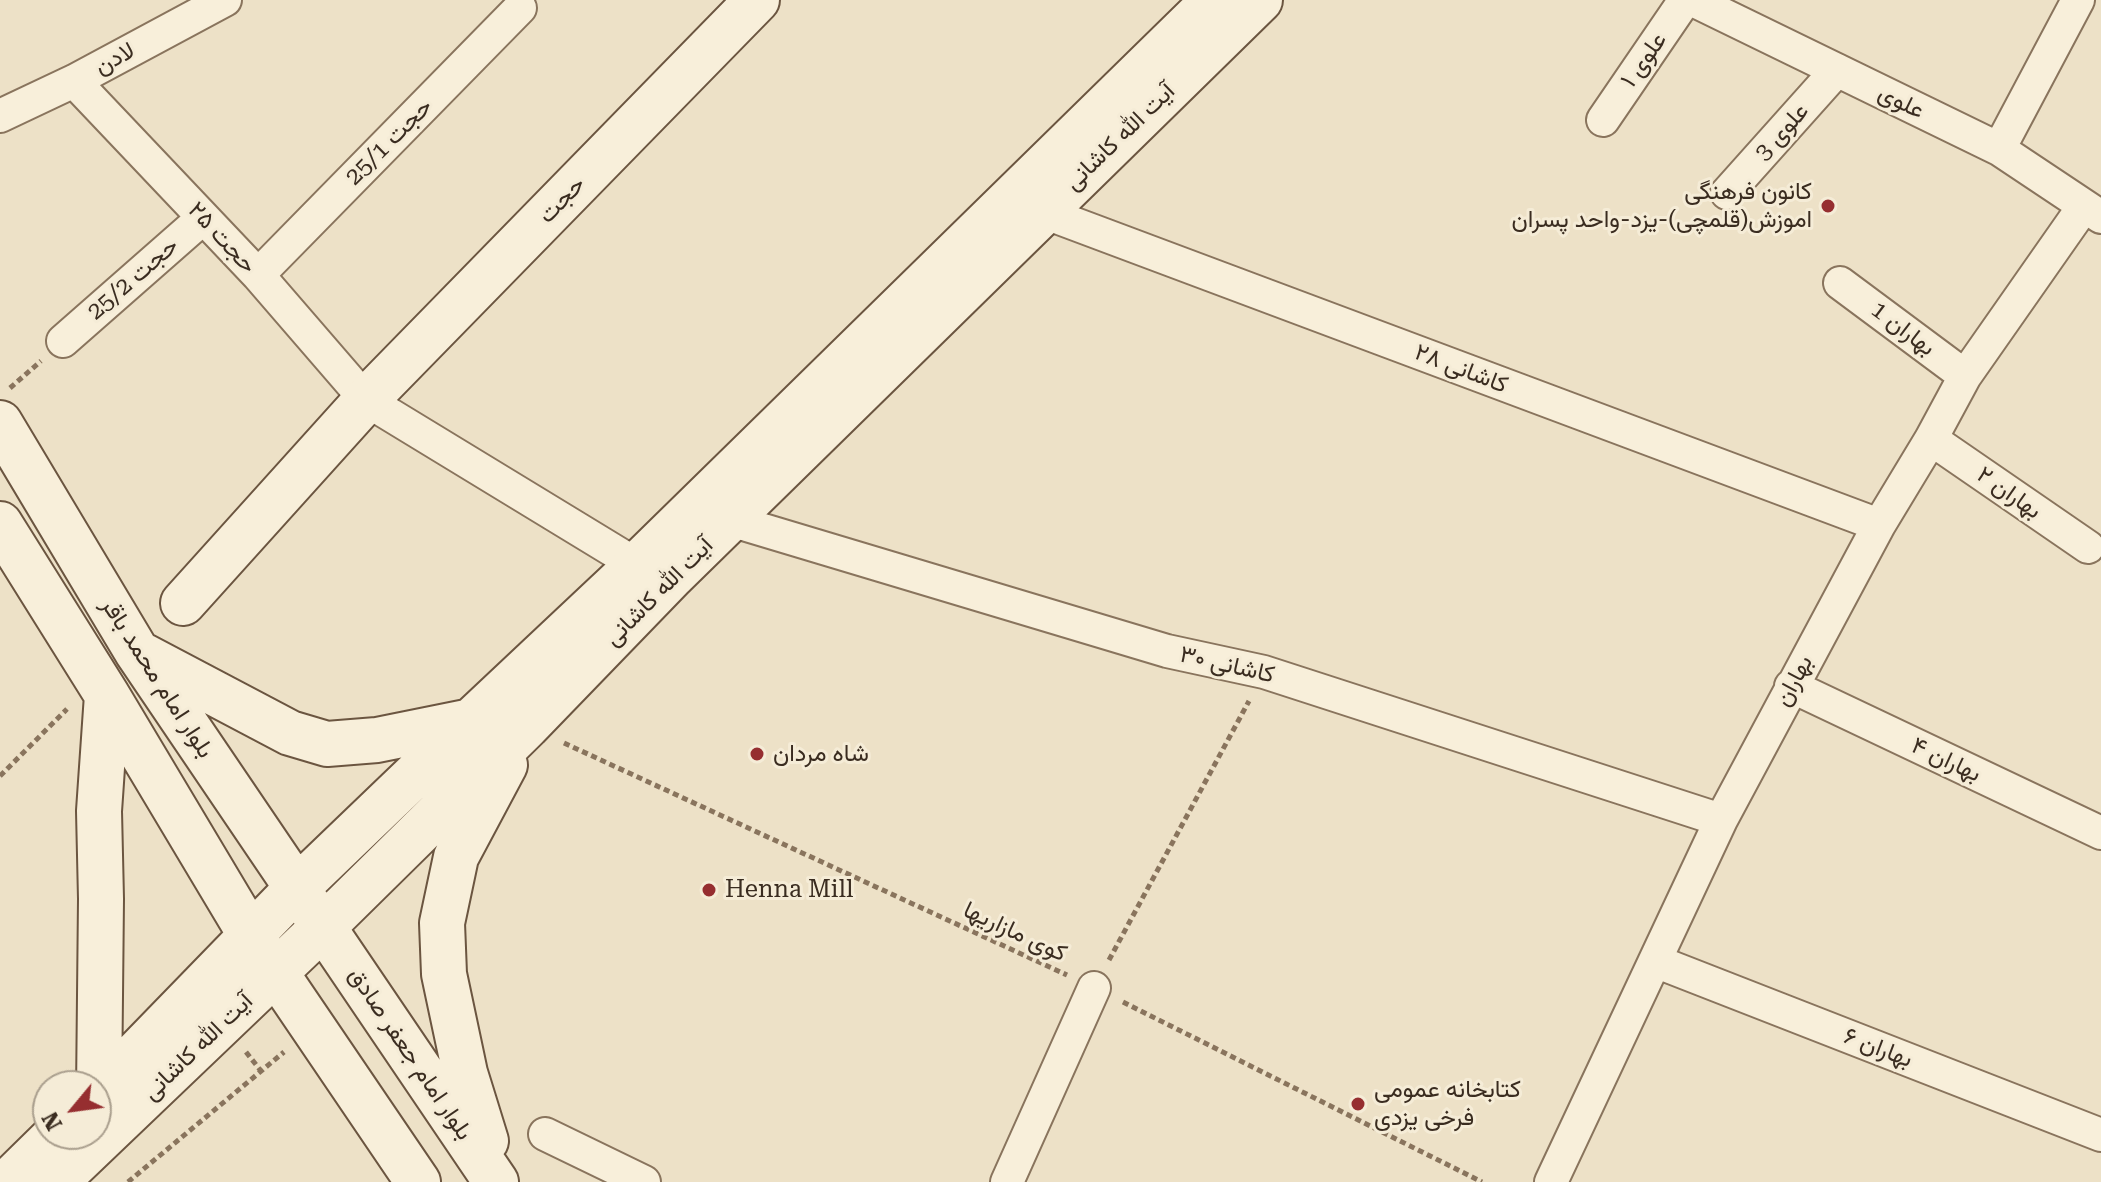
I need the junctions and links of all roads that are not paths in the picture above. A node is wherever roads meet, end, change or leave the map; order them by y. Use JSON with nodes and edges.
{"nodes":[{"id":1,"x":225,"y":0,"type":"edge"},
{"id":2,"x":757,"y":0,"type":"edge"},
{"id":3,"x":1214,"y":0,"type":"edge"},
{"id":4,"x":1260,"y":0,"type":"edge"},
{"id":5,"x":1685,"y":0,"type":"edge"},
{"id":6,"x":1693,"y":0,"type":"edge"},
{"id":7,"x":2078,"y":0,"type":"edge"},
{"id":8,"x":520,"y":8,"type":"dead end"},
{"id":9,"x":1837,"y":70,"type":"junction"},
{"id":10,"x":74,"y":81,"type":"junction"},
{"id":11,"x":1,"y":115,"type":"edge"},
{"id":12,"x":1603,"y":120,"type":"dead end"},
{"id":13,"x":1999,"y":149,"type":"junction"},
{"id":14,"x":1727,"y":193,"type":"dead end"},
{"id":15,"x":1043,"y":212,"type":"junction"},
{"id":16,"x":2092,"y":212,"type":"edge"},
{"id":17,"x":203,"y":218,"type":"junction"},
{"id":18,"x":258,"y":275,"type":"junction"},
{"id":19,"x":1840,"y":283,"type":"dead end"},
{"id":20,"x":63,"y":341,"type":"road end"},
{"id":21,"x":1965,"y":376,"type":"junction"},
{"id":22,"x":366,"y":400,"type":"junction"},
{"id":23,"x":0,"y":423,"type":"edge"},
{"id":24,"x":1931,"y":439,"type":"junction"},
{"id":25,"x":730,"y":520,"type":"junction"},
{"id":26,"x":0,"y":524,"type":"edge"},
{"id":27,"x":1879,"y":525,"type":"junction"},
{"id":28,"x":2088,"y":547,"type":"dead end"},
{"id":29,"x":637,"y":565,"type":"junction"},
{"id":30,"x":183,"y":603,"type":"dead end"},
{"id":31,"x":137,"y":652,"type":"junction"},
{"id":32,"x":1791,"y":686,"type":"junction"},
{"id":33,"x":102,"y":687,"type":"junction"},
{"id":34,"x":471,"y":721,"type":"junction"},
{"id":35,"x":527,"y":726,"type":"junction"},
{"id":36,"x":1721,"y":820,"type":"junction"},
{"id":37,"x":2101,"y":833,"type":"edge"},
{"id":38,"x":297,"y":888,"type":"junction"},
{"id":39,"x":324,"y":926,"type":"junction"},
{"id":40,"x":251,"y":936,"type":"junction"},
{"id":41,"x":1655,"y":961,"type":"junction"},
{"id":42,"x":276,"y":973,"type":"junction"},
{"id":43,"x":1094,"y":988,"type":"road end"},
{"id":44,"x":98,"y":1070,"type":"edge"},
{"id":45,"x":112,"y":1079,"type":"edge"},
{"id":46,"x":545,"y":1134,"type":"dead end"},
{"id":47,"x":2101,"y":1135,"type":"edge"},
{"id":48,"x":41,"y":1150,"type":"edge"},
{"id":49,"x":8,"y":1182,"type":"edge"},
{"id":50,"x":56,"y":1182,"type":"edge"},
{"id":51,"x":418,"y":1182,"type":"edge"},
{"id":52,"x":497,"y":1182,"type":"edge"},
{"id":53,"x":644,"y":1182,"type":"edge"},
{"id":54,"x":1007,"y":1182,"type":"edge"},
{"id":55,"x":1551,"y":1182,"type":"edge"}],
"edges":[{"from":1,"to":10,"type":"street","name":"لادن"},
{"from":2,"to":22,"type":"main road","name":"حجت"},
{"from":3,"to":29,"type":"main road","name":"آیت الله کاشانی"},
{"from":4,"to":15,"type":"main road","name":"آیت الله کاشانی"},
{"from":5,"to":12,"type":"street","name":"علوی ۱"},
{"from":6,"to":9,"type":"street","name":"علوی"},
{"from":7,"to":13,"type":"street"},
{"from":8,"to":18,"type":"street","name":"حجت 25/1"},
{"from":9,"to":13,"type":"street","name":"علوی"},
{"from":9,"to":14,"type":"street","name":"علوی 3"},
{"from":10,"to":11,"type":"street","name":"لادن"},
{"from":10,"to":17,"type":"street","name":"حجت ۲۵"},
{"from":13,"to":16,"type":"street","name":"علوی"},
{"from":15,"to":25,"type":"main road","name":"آیت الله کاشانی"},
{"from":15,"to":27,"type":"street","name":"کاشانی ۲۸"},
{"from":16,"to":21,"type":"street","name":"بهاران"},
{"from":17,"to":18,"type":"street","name":"حجت ۲۵"},
{"from":17,"to":20,"type":"street","name":"حجت 25/2"},
{"from":18,"to":22,"type":"street","name":"حجت ۲۵"},
{"from":19,"to":21,"type":"street","name":"بهاران 1"},
{"from":21,"to":24,"type":"street","name":"بهاران"},
{"from":22,"to":29,"type":"street"},
{"from":22,"to":30,"type":"main road","name":"حجت"},
{"from":23,"to":31,"type":"main road","name":"بلوار امام محمد باقر"},
{"from":24,"to":27,"type":"street","name":"بهاران"},
{"from":24,"to":28,"type":"street","name":"بهاران ۲"},
{"from":25,"to":35,"type":"main road","name":"آیت الله کاشانی"},
{"from":25,"to":36,"type":"street","name":"کاشانی ۳۰"},
{"from":26,"to":33,"type":"main road","name":"بلوار امام محمد باقر"},
{"from":27,"to":32,"type":"street","name":"بهاران"},
{"from":29,"to":34,"type":"main road","name":"آیت الله کاشانی"},
{"from":31,"to":34,"type":"main road"},
{"from":31,"to":38,"type":"main road","name":"بلوار امام محمد باقر"},
{"from":32,"to":36,"type":"street","name":"بهاران"},
{"from":32,"to":37,"type":"street","name":"بهاران ۴"},
{"from":33,"to":40,"type":"main road","name":"بلوار امام محمد باقر"},
{"from":33,"to":44,"type":"main road"},
{"from":34,"to":38,"type":"main road","name":"آیت الله کاشانی"},
{"from":35,"to":39,"type":"main road","name":"آیت الله کاشانی"},
{"from":35,"to":52,"type":"main road"},
{"from":36,"to":41,"type":"street","name":"بهاران"},
{"from":38,"to":39,"type":"main road","name":"بلوار امام محمد باقر"},
{"from":38,"to":40,"type":"main road","name":"آیت الله کاشانی"},
{"from":39,"to":42,"type":"main road","name":"آیت الله کاشانی"},
{"from":39,"to":52,"type":"main road","name":"بلوار امام جعفر صادق"},
{"from":40,"to":42,"type":"main road"},
{"from":40,"to":45,"type":"main road","name":"آیت الله کاشانی"},
{"from":41,"to":47,"type":"street","name":"بهاران ۶"},
{"from":41,"to":55,"type":"street","name":"بهاران"},
{"from":42,"to":50,"type":"main road","name":"آیت الله کاشانی"},
{"from":42,"to":51,"type":"main road"},
{"from":43,"to":54,"type":"street"},
{"from":46,"to":53,"type":"street"},
{"from":48,"to":49,"type":"main road"}]}
